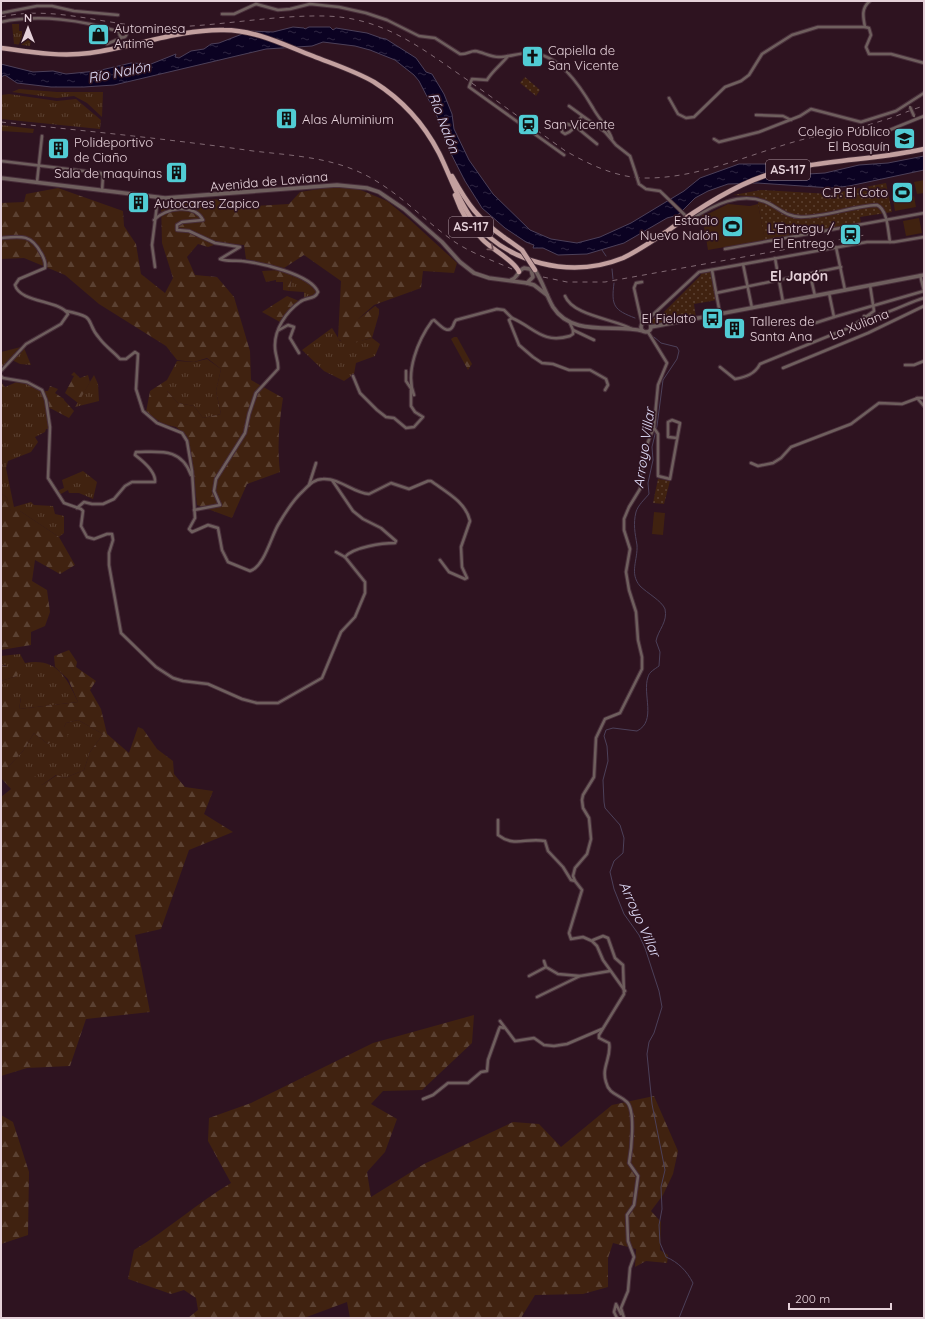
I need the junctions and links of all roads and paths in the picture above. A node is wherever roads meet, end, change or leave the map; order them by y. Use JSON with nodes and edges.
{"nodes":[{"id":1,"x":870,"y":1,"type":"edge"},
{"id":2,"x":1,"y":12,"type":"edge"},
{"id":3,"x":222,"y":14,"type":"dead end"},
{"id":4,"x":118,"y":15,"type":"dead end"},
{"id":5,"x":1,"y":22,"type":"edge"},
{"id":6,"x":865,"y":27,"type":"junction"},
{"id":7,"x":120,"y":33,"type":"junction"},
{"id":8,"x":122,"y":37,"type":"junction"},
{"id":9,"x":118,"y":40,"type":"junction"},
{"id":10,"x":107,"y":44,"type":"dead end"},
{"id":11,"x":1,"y":48,"type":"edge"},
{"id":12,"x":508,"y":55,"type":"junction"},
{"id":13,"x":924,"y":63,"type":"edge"},
{"id":14,"x":924,"y":93,"type":"edge"},
{"id":15,"x":669,"y":98,"type":"dead end"},
{"id":16,"x":909,"y":105,"type":"junction"},
{"id":17,"x":569,"y":106,"type":"dead end"},
{"id":18,"x":756,"y":115,"type":"dead end"},
{"id":19,"x":582,"y":116,"type":"junction"},
{"id":20,"x":924,"y":116,"type":"edge"},
{"id":21,"x":915,"y":117,"type":"junction"},
{"id":22,"x":791,"y":120,"type":"junction"},
{"id":23,"x":575,"y":126,"type":"junction"},
{"id":24,"x":882,"y":133,"type":"dead end"},
{"id":25,"x":42,"y":136,"type":"dead end"},
{"id":26,"x":612,"y":139,"type":"junction"},
{"id":27,"x":714,"y":139,"type":"dead end"},
{"id":28,"x":597,"y":144,"type":"dead end"},
{"id":29,"x":924,"y":149,"type":"edge"},
{"id":30,"x":439,"y":153,"type":"junction"},
{"id":31,"x":564,"y":154,"type":"dead end"},
{"id":32,"x":1,"y":161,"type":"edge"},
{"id":33,"x":39,"y":166,"type":"junction"},
{"id":34,"x":445,"y":167,"type":"junction"},
{"id":35,"x":1,"y":178,"type":"edge"},
{"id":36,"x":37,"y":182,"type":"junction"},
{"id":37,"x":102,"y":191,"type":"junction"},
{"id":38,"x":158,"y":197,"type":"junction"},
{"id":39,"x":924,"y":213,"type":"edge"},
{"id":40,"x":154,"y":220,"type":"junction"},
{"id":41,"x":886,"y":220,"type":"junction"},
{"id":42,"x":924,"y":237,"type":"edge"},
{"id":43,"x":1,"y":238,"type":"edge"},
{"id":44,"x":890,"y":242,"type":"junction"},
{"id":45,"x":836,"y":247,"type":"junction"},
{"id":46,"x":725,"y":249,"type":"dead end"},
{"id":47,"x":776,"y":258,"type":"junction"},
{"id":48,"x":743,"y":264,"type":"junction"},
{"id":49,"x":155,"y":267,"type":"dead end"},
{"id":50,"x":841,"y":268,"type":"junction"},
{"id":51,"x":533,"y":270,"type":"junction"},
{"id":52,"x":712,"y":270,"type":"junction"},
{"id":53,"x":518,"y":273,"type":"junction"},
{"id":54,"x":810,"y":274,"type":"junction"},
{"id":55,"x":922,"y":275,"type":"edge"},
{"id":56,"x":779,"y":280,"type":"junction"},
{"id":57,"x":508,"y":281,"type":"junction"},
{"id":58,"x":522,"y":282,"type":"junction"},
{"id":59,"x":642,"y":282,"type":"dead end"},
{"id":60,"x":527,"y":283,"type":"junction"},
{"id":61,"x":870,"y":285,"type":"junction"},
{"id":62,"x":747,"y":286,"type":"junction"},
{"id":63,"x":845,"y":290,"type":"junction"},
{"id":64,"x":924,"y":291,"type":"edge"},
{"id":65,"x":716,"y":292,"type":"junction"},
{"id":66,"x":829,"y":293,"type":"junction"},
{"id":67,"x":547,"y":295,"type":"junction"},
{"id":68,"x":566,"y":296,"type":"dead end"},
{"id":69,"x":815,"y":296,"type":"junction"},
{"id":70,"x":924,"y":298,"type":"edge"},
{"id":71,"x":783,"y":302,"type":"junction"},
{"id":72,"x":874,"y":306,"type":"junction"},
{"id":73,"x":924,"y":306,"type":"edge"},
{"id":74,"x":752,"y":308,"type":"junction"},
{"id":75,"x":66,"y":311,"type":"junction"},
{"id":76,"x":720,"y":314,"type":"junction"},
{"id":77,"x":864,"y":316,"type":"junction"},
{"id":78,"x":834,"y":317,"type":"junction"},
{"id":79,"x":512,"y":318,"type":"junction"},
{"id":80,"x":570,"y":323,"type":"junction"},
{"id":81,"x":812,"y":324,"type":"dead end"},
{"id":82,"x":645,"y":326,"type":"junction"},
{"id":83,"x":627,"y":329,"type":"junction"},
{"id":84,"x":632,"y":329,"type":"junction"},
{"id":85,"x":279,"y":330,"type":"junction"},
{"id":86,"x":573,"y":330,"type":"junction"},
{"id":87,"x":648,"y":332,"type":"junction"},
{"id":88,"x":594,"y":340,"type":"dead end"},
{"id":89,"x":299,"y":353,"type":"dead end"},
{"id":90,"x":924,"y":361,"type":"edge"},
{"id":91,"x":905,"y":365,"type":"dead end"},
{"id":92,"x":720,"y":367,"type":"dead end"},
{"id":93,"x":783,"y":368,"type":"dead end"},
{"id":94,"x":1,"y":371,"type":"edge"},
{"id":95,"x":406,"y":371,"type":"dead end"},
{"id":96,"x":1,"y":376,"type":"edge"},
{"id":97,"x":353,"y":376,"type":"dead end"},
{"id":98,"x":411,"y":390,"type":"junction"},
{"id":99,"x":605,"y":390,"type":"dead end"},
{"id":100,"x":414,"y":395,"type":"dead end"},
{"id":101,"x":917,"y":398,"type":"junction"},
{"id":102,"x":924,"y":398,"type":"edge"},
{"id":103,"x":924,"y":406,"type":"edge"},
{"id":104,"x":654,"y":428,"type":"junction"},
{"id":105,"x":677,"y":438,"type":"junction"},
{"id":106,"x":316,"y":463,"type":"dead end"},
{"id":107,"x":751,"y":463,"type":"dead end"},
{"id":108,"x":332,"y":480,"type":"junction"},
{"id":109,"x":192,"y":481,"type":"junction"},
{"id":110,"x":308,"y":485,"type":"junction"},
{"id":111,"x":78,"y":508,"type":"junction"},
{"id":112,"x":194,"y":510,"type":"junction"},
{"id":113,"x":336,"y":552,"type":"dead end"},
{"id":114,"x":345,"y":557,"type":"junction"},
{"id":115,"x":440,"y":560,"type":"dead end"},
{"id":116,"x":498,"y":820,"type":"dead end"},
{"id":117,"x":575,"y":881,"type":"junction"},
{"id":118,"x":592,"y":940,"type":"junction"},
{"id":119,"x":544,"y":961,"type":"dead end"},
{"id":120,"x":546,"y":967,"type":"junction"},
{"id":121,"x":610,"y":971,"type":"junction"},
{"id":122,"x":528,"y":976,"type":"dead end"},
{"id":123,"x":580,"y":976,"type":"junction"},
{"id":124,"x":624,"y":991,"type":"junction"},
{"id":125,"x":537,"y":997,"type":"dead end"},
{"id":126,"x":500,"y":1021,"type":"dead end"},
{"id":127,"x":504,"y":1028,"type":"junction"},
{"id":128,"x":603,"y":1029,"type":"junction"},
{"id":129,"x":423,"y":1099,"type":"dead end"},
{"id":130,"x":617,"y":1318,"type":"edge"},
{"id":131,"x":623,"y":1318,"type":"edge"}],
"edges":[{"from":1,"to":6,"type":"street"},
{"from":2,"to":4,"type":"street"},
{"from":3,"to":12,"type":"street"},
{"from":5,"to":7,"type":"street"},
{"from":6,"to":13,"type":"street"},
{"from":6,"to":15,"type":"street"},
{"from":7,"to":8,"type":"street"},
{"from":7,"to":8,"type":"street"},
{"from":7,"to":9,"type":"street"},
{"from":8,"to":9,"type":"street"},
{"from":9,"to":10,"type":"street"},
{"from":11,"to":30,"type":"main road","number":"AS-117"},
{"from":12,"to":26,"type":"street"},
{"from":12,"to":31,"type":"street"},
{"from":14,"to":16,"type":"street"},
{"from":16,"to":21,"type":"street","bridge":true},
{"from":16,"to":22,"type":"street"},
{"from":17,"to":19,"type":"street"},
{"from":18,"to":22,"type":"street"},
{"from":19,"to":23,"type":"street"},
{"from":19,"to":26,"type":"street"},
{"from":20,"to":21,"type":"street"},
{"from":21,"to":24,"type":"street"},
{"from":22,"to":27,"type":"street"},
{"from":23,"to":23,"type":"street"},
{"from":23,"to":28,"type":"street"},
{"from":25,"to":33,"type":"street"},
{"from":26,"to":41,"type":"street","bridge":true},
{"from":29,"to":34,"type":"main road","number":"AS-117","bridge":true},
{"from":30,"to":34,"type":"main road","number":"AS-117"},
{"from":30,"to":51,"type":"main road","number":"AS-117","bridge":true},
{"from":32,"to":33,"type":"street"},
{"from":33,"to":36,"type":"street"},
{"from":33,"to":37,"type":"street"},
{"from":34,"to":53,"type":"main road","number":"AS-117","one_way":true},
{"from":35,"to":36,"type":"street","name":"Avenida de Laviana"},
{"from":36,"to":37,"type":"street","name":"Avenida de Laviana"},
{"from":37,"to":38,"type":"street","name":"Avenida de Laviana"},
{"from":38,"to":40,"type":"street"},
{"from":38,"to":57,"type":"street","name":"Avenida de Laviana"},
{"from":39,"to":41,"type":"street"},
{"from":40,"to":49,"type":"street"},
{"from":40,"to":85,"type":"street"},
{"from":41,"to":44,"type":"street"},
{"from":41,"to":46,"type":"street"},
{"from":42,"to":44,"type":"street"},
{"from":43,"to":75,"type":"street"},
{"from":44,"to":45,"type":"street"},
{"from":45,"to":47,"type":"street"},
{"from":45,"to":50,"type":"street"},
{"from":47,"to":48,"type":"street"},
{"from":47,"to":56,"type":"street"},
{"from":48,"to":52,"type":"street"},
{"from":48,"to":62,"type":"street"},
{"from":50,"to":54,"type":"street"},
{"from":50,"to":63,"type":"street"},
{"from":51,"to":53,"type":"street"},
{"from":51,"to":60,"type":"street"},
{"from":51,"to":67,"type":"street"},
{"from":52,"to":65,"type":"street"},
{"from":52,"to":82,"type":"street"},
{"from":53,"to":57,"type":"street"},
{"from":53,"to":58,"type":"street"},
{"from":54,"to":56,"type":"street"},
{"from":54,"to":69,"type":"street"},
{"from":55,"to":61,"type":"street"},
{"from":55,"to":64,"type":"street"},
{"from":56,"to":62,"type":"street"},
{"from":56,"to":71,"type":"street"},
{"from":57,"to":58,"type":"street","name":"Avenida de Laviana"},
{"from":58,"to":60,"type":"street"},
{"from":59,"to":82,"type":"street"},
{"from":60,"to":67,"type":"street"},
{"from":61,"to":63,"type":"street"},
{"from":61,"to":72,"type":"street"},
{"from":62,"to":65,"type":"street"},
{"from":62,"to":74,"type":"street"},
{"from":63,"to":66,"type":"street"},
{"from":64,"to":72,"type":"street"},
{"from":65,"to":76,"type":"street"},
{"from":66,"to":69,"type":"street"},
{"from":66,"to":78,"type":"street"},
{"from":67,"to":80,"type":"street"},
{"from":68,"to":84,"type":"street"},
{"from":69,"to":71,"type":"street"},
{"from":70,"to":77,"type":"street"},
{"from":71,"to":74,"type":"street"},
{"from":72,"to":77,"type":"street","name":"La Xuliana"},
{"from":72,"to":78,"type":"street"},
{"from":73,"to":93,"type":"street","name":"La Xuliana"},
{"from":74,"to":76,"type":"street"},
{"from":75,"to":94,"type":"street"},
{"from":75,"to":109,"type":"street"},
{"from":76,"to":82,"type":"street"},
{"from":77,"to":92,"type":"street","name":"La Xuliana"},
{"from":78,"to":81,"type":"street"},
{"from":79,"to":86,"type":"street"},
{"from":79,"to":98,"type":"street"},
{"from":79,"to":99,"type":"street"},
{"from":80,"to":83,"type":"street"},
{"from":80,"to":86,"type":"street"},
{"from":82,"to":83,"type":"street"},
{"from":82,"to":84,"type":"street"},
{"from":82,"to":87,"type":"street"},
{"from":82,"to":87,"type":"street"},
{"from":83,"to":84,"type":"street"},
{"from":85,"to":89,"type":"street"},
{"from":85,"to":112,"type":"street"},
{"from":86,"to":88,"type":"street"},
{"from":87,"to":104,"type":"street"},
{"from":90,"to":91,"type":"street"},
{"from":95,"to":98,"type":"street"},
{"from":96,"to":111,"type":"street"},
{"from":97,"to":98,"type":"street"},
{"from":98,"to":100,"type":"street"},
{"from":101,"to":102,"type":"street"},
{"from":101,"to":103,"type":"street"},
{"from":101,"to":107,"type":"street"},
{"from":104,"to":105,"type":"street"},
{"from":104,"to":117,"type":"street"},
{"from":105,"to":105,"type":"street"},
{"from":106,"to":110,"type":"street"},
{"from":108,"to":110,"type":"street"},
{"from":108,"to":114,"type":"street"},
{"from":108,"to":115,"type":"street"},
{"from":109,"to":111,"type":"street"},
{"from":109,"to":112,"type":"street"},
{"from":110,"to":112,"type":"street"},
{"from":111,"to":114,"type":"street"},
{"from":113,"to":114,"type":"street"},
{"from":116,"to":117,"type":"street"},
{"from":117,"to":118,"type":"street"},
{"from":118,"to":121,"type":"street"},
{"from":118,"to":124,"type":"street"},
{"from":119,"to":120,"type":"street"},
{"from":120,"to":122,"type":"street"},
{"from":120,"to":123,"type":"street"},
{"from":121,"to":123,"type":"street"},
{"from":121,"to":124,"type":"street"},
{"from":123,"to":125,"type":"street"},
{"from":124,"to":128,"type":"street"},
{"from":126,"to":127,"type":"street"},
{"from":127,"to":128,"type":"street"},
{"from":127,"to":129,"type":"street"},
{"from":128,"to":131,"type":"street"},
{"from":130,"to":131,"type":"street"}]}
